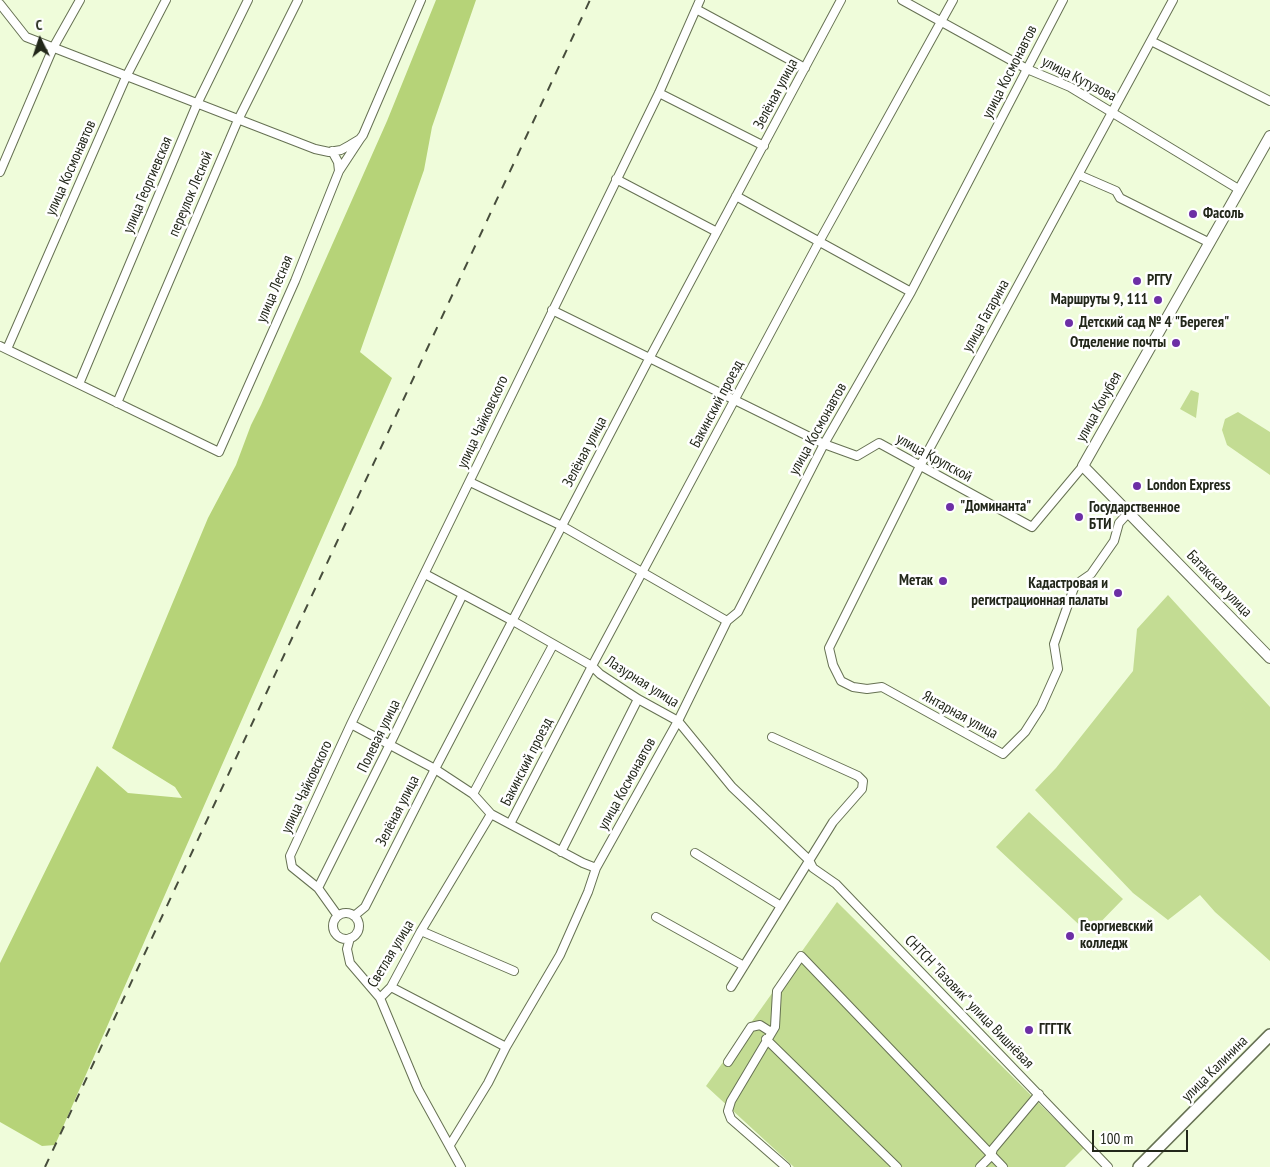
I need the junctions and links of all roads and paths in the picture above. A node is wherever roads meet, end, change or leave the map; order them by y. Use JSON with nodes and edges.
{"nodes":[{"id":1,"x":80,"y":0,"type":"edge"},
{"id":2,"x":166,"y":0,"type":"edge"},
{"id":3,"x":248,"y":0,"type":"edge"},
{"id":4,"x":298,"y":0,"type":"edge"},
{"id":5,"x":421,"y":0,"type":"edge"},
{"id":6,"x":700,"y":0,"type":"edge"},
{"id":7,"x":841,"y":0,"type":"edge"},
{"id":8,"x":902,"y":0,"type":"edge"},
{"id":9,"x":953,"y":0,"type":"edge"},
{"id":10,"x":1063,"y":0,"type":"edge"},
{"id":11,"x":1173,"y":0,"type":"edge"},
{"id":12,"x":0,"y":4,"type":"edge"},
{"id":13,"x":696,"y":9,"type":"junction"},
{"id":14,"x":941,"y":21,"type":"junction"},
{"id":15,"x":1151,"y":41,"type":"junction"},
{"id":16,"x":53,"y":48,"type":"junction"},
{"id":17,"x":806,"y":68,"type":"junction"},
{"id":18,"x":1027,"y":69,"type":"junction"},
{"id":19,"x":126,"y":77,"type":"junction"},
{"id":20,"x":659,"y":93,"type":"junction"},
{"id":21,"x":1270,"y":100,"type":"edge"},
{"id":22,"x":197,"y":104,"type":"junction"},
{"id":23,"x":1112,"y":111,"type":"junction"},
{"id":24,"x":238,"y":120,"type":"junction"},
{"id":25,"x":1270,"y":136,"type":"edge"},
{"id":26,"x":360,"y":139,"type":"junction"},
{"id":27,"x":764,"y":146,"type":"junction"},
{"id":28,"x":332,"y":151,"type":"junction"},
{"id":29,"x":339,"y":171,"type":"junction"},
{"id":30,"x":0,"y":172,"type":"edge"},
{"id":31,"x":1079,"y":175,"type":"junction"},
{"id":32,"x":616,"y":179,"type":"junction"},
{"id":33,"x":1240,"y":190,"type":"junction"},
{"id":34,"x":736,"y":196,"type":"junction"},
{"id":35,"x":717,"y":232,"type":"junction"},
{"id":36,"x":819,"y":242,"type":"junction"},
{"id":37,"x":1210,"y":243,"type":"junction"},
{"id":38,"x":911,"y":292,"type":"junction"},
{"id":39,"x":552,"y":310,"type":"junction"},
{"id":40,"x":4,"y":347,"type":"edge"},
{"id":41,"x":649,"y":359,"type":"junction"},
{"id":42,"x":79,"y":384,"type":"junction"},
{"id":43,"x":735,"y":399,"type":"junction"},
{"id":44,"x":117,"y":402,"type":"junction"},
{"id":45,"x":824,"y":444,"type":"junction"},
{"id":46,"x":920,"y":466,"type":"junction"},
{"id":47,"x":1083,"y":466,"type":"junction"},
{"id":48,"x":470,"y":482,"type":"junction"},
{"id":49,"x":1129,"y":512,"type":"junction"},
{"id":50,"x":562,"y":526,"type":"junction"},
{"id":51,"x":1032,"y":527,"type":"joint"},
{"id":52,"x":642,"y":573,"type":"junction"},
{"id":53,"x":425,"y":574,"type":"junction"},
{"id":54,"x":462,"y":596,"type":"junction"},
{"id":55,"x":513,"y":621,"type":"junction"},
{"id":56,"x":727,"y":622,"type":"junction"},
{"id":57,"x":553,"y":645,"type":"junction"},
{"id":58,"x":829,"y":648,"type":"joint"},
{"id":59,"x":1270,"y":658,"type":"edge"},
{"id":60,"x":592,"y":666,"type":"junction"},
{"id":61,"x":638,"y":699,"type":"junction"},
{"id":62,"x":678,"y":721,"type":"junction"},
{"id":63,"x":351,"y":724,"type":"junction"},
{"id":64,"x":772,"y":737,"type":"dead end"},
{"id":65,"x":390,"y":744,"type":"junction"},
{"id":66,"x":435,"y":769,"type":"junction"},
{"id":67,"x":473,"y":794,"type":"junction"},
{"id":68,"x":491,"y":814,"type":"junction"},
{"id":69,"x":510,"y":824,"type":"junction"},
{"id":70,"x":561,"y":852,"type":"junction"},
{"id":71,"x":695,"y":853,"type":"dead end"},
{"id":72,"x":809,"y":860,"type":"junction"},
{"id":73,"x":596,"y":868,"type":"junction"},
{"id":74,"x":318,"y":888,"type":"junction"},
{"id":75,"x":781,"y":906,"type":"junction"},
{"id":76,"x":338,"y":916,"type":"junction"},
{"id":77,"x":354,"y":916,"type":"junction"},
{"id":78,"x":656,"y":916,"type":"dead end"},
{"id":79,"x":422,"y":931,"type":"junction"},
{"id":80,"x":350,"y":938,"type":"junction"},
{"id":81,"x":744,"y":966,"type":"junction"},
{"id":82,"x":514,"y":970,"type":"dead end"},
{"id":83,"x":391,"y":986,"type":"junction"},
{"id":84,"x":731,"y":987,"type":"dead end"},
{"id":85,"x":380,"y":998,"type":"junction"},
{"id":86,"x":769,"y":1035,"type":"junction"},
{"id":87,"x":1270,"y":1035,"type":"edge"},
{"id":88,"x":506,"y":1047,"type":"junction"},
{"id":89,"x":728,"y":1062,"type":"dead end"},
{"id":90,"x":1039,"y":1094,"type":"junction"},
{"id":91,"x":450,"y":1145,"type":"junction"},
{"id":92,"x":991,"y":1156,"type":"junction"},
{"id":93,"x":461,"y":1167,"type":"edge"},
{"id":94,"x":786,"y":1167,"type":"edge"},
{"id":95,"x":897,"y":1167,"type":"edge"},
{"id":96,"x":980,"y":1167,"type":"edge"},
{"id":97,"x":1003,"y":1167,"type":"edge"},
{"id":98,"x":1108,"y":1167,"type":"edge"},
{"id":99,"x":1139,"y":1167,"type":"edge"}],
"edges":[{"from":1,"to":16,"type":"street"},
{"from":2,"to":19,"type":"street","name":"улица Космонавтов"},
{"from":3,"to":22,"type":"street","name":"улица Георгиевская"},
{"from":4,"to":24,"type":"street","name":"переулок Лесной"},
{"from":5,"to":26,"type":"street","name":"улица Лесная"},
{"from":6,"to":13,"type":"street","name":"улица Чайковского"},
{"from":7,"to":17,"type":"street","name":"Зелёная улица"},
{"from":8,"to":14,"type":"street","name":"улица Кутузова"},
{"from":9,"to":14,"type":"street","name":"Бакинский проезд"},
{"from":10,"to":18,"type":"street","name":"улица Космонавтов"},
{"from":11,"to":15,"type":"street","name":"улица Гагарина"},
{"from":12,"to":16,"type":"street"},
{"from":13,"to":17,"type":"street"},
{"from":13,"to":20,"type":"street","name":"улица Чайковского"},
{"from":14,"to":18,"type":"street","name":"улица Кутузова"},
{"from":14,"to":36,"type":"street","name":"Бакинский проезд"},
{"from":15,"to":21,"type":"street"},
{"from":15,"to":23,"type":"street","name":"улица Гагарина"},
{"from":16,"to":19,"type":"street"},
{"from":16,"to":30,"type":"street"},
{"from":17,"to":27,"type":"street","name":"Зелёная улица"},
{"from":18,"to":23,"type":"street","name":"улица Кутузова"},
{"from":18,"to":38,"type":"street","name":"улица Космонавтов"},
{"from":19,"to":22,"type":"street"},
{"from":19,"to":40,"type":"street","name":"улица Космонавтов"},
{"from":20,"to":27,"type":"street"},
{"from":20,"to":32,"type":"street","name":"улица Чайковского"},
{"from":22,"to":24,"type":"street"},
{"from":22,"to":42,"type":"street","name":"улица Георгиевская"},
{"from":23,"to":31,"type":"street","name":"улица Гагарина"},
{"from":23,"to":33,"type":"street","name":"улица Кутузова"},
{"from":24,"to":28,"type":"street"},
{"from":24,"to":44,"type":"street","name":"переулок Лесной"},
{"from":25,"to":33,"type":"main road","name":"улица Кочубея"},
{"from":26,"to":28,"type":"street"},
{"from":26,"to":29,"type":"street","name":"улица Лесная"},
{"from":27,"to":34,"type":"street","name":"Зелёная улица"},
{"from":28,"to":29,"type":"street"},
{"from":29,"to":44,"type":"street","name":"улица Лесная"},
{"from":31,"to":37,"type":"street"},
{"from":31,"to":46,"type":"street","name":"улица Гагарина"},
{"from":32,"to":35,"type":"street"},
{"from":32,"to":39,"type":"street","name":"улица Чайковского"},
{"from":33,"to":37,"type":"main road","name":"улица Кочубея"},
{"from":34,"to":35,"type":"street","name":"Зелёная улица"},
{"from":34,"to":36,"type":"street"},
{"from":35,"to":41,"type":"street","name":"Зелёная улица"},
{"from":36,"to":38,"type":"street"},
{"from":36,"to":43,"type":"street","name":"Бакинский проезд"},
{"from":37,"to":47,"type":"main road","name":"улица Кочубея"},
{"from":38,"to":45,"type":"street","name":"улица Космонавтов"},
{"from":39,"to":41,"type":"street","name":"улица Крупской"},
{"from":39,"to":48,"type":"street","name":"улица Чайковского"},
{"from":40,"to":42,"type":"street"},
{"from":41,"to":43,"type":"street","name":"улица Крупской"},
{"from":41,"to":50,"type":"street","name":"Зелёная улица"},
{"from":42,"to":44,"type":"street"},
{"from":43,"to":45,"type":"street","name":"улица Крупской"},
{"from":43,"to":52,"type":"street","name":"Бакинский проезд"},
{"from":45,"to":46,"type":"street","name":"улица Крупской"},
{"from":45,"to":56,"type":"street","name":"улица Космонавтов"},
{"from":46,"to":51,"type":"street","name":"улица Крупской"},
{"from":46,"to":58,"type":"street","name":"улица Гагарина"},
{"from":47,"to":49,"type":"main road","name":"Батакская улица"},
{"from":47,"to":51,"type":"street","name":"улица Кочубея"},
{"from":48,"to":50,"type":"street"},
{"from":48,"to":53,"type":"street","name":"улица Чайковского"},
{"from":49,"to":58,"type":"street","name":"Янтарная улица"},
{"from":49,"to":59,"type":"main road","name":"Батакская улица"},
{"from":50,"to":52,"type":"street"},
{"from":50,"to":55,"type":"street","name":"Зелёная улица"},
{"from":52,"to":56,"type":"street"},
{"from":52,"to":60,"type":"street","name":"Бакинский проезд"},
{"from":53,"to":54,"type":"street","name":"Лазурная улица"},
{"from":53,"to":63,"type":"street","name":"улица Чайковского"},
{"from":54,"to":55,"type":"street","name":"Лазурная улица"},
{"from":54,"to":65,"type":"street","name":"Полевая улица"},
{"from":55,"to":57,"type":"street","name":"Лазурная улица"},
{"from":55,"to":66,"type":"street","name":"Зелёная улица"},
{"from":56,"to":62,"type":"street","name":"улица Космонавтов"},
{"from":57,"to":60,"type":"street","name":"Лазурная улица"},
{"from":57,"to":67,"type":"street"},
{"from":60,"to":61,"type":"street","name":"Лазурная улица"},
{"from":60,"to":69,"type":"street","name":"Бакинский проезд"},
{"from":61,"to":62,"type":"street","name":"Лазурная улица"},
{"from":61,"to":70,"type":"street"},
{"from":62,"to":72,"type":"street","name":"Лазурная улица"},
{"from":62,"to":73,"type":"street","name":"улица Космонавтов"},
{"from":63,"to":65,"type":"street"},
{"from":63,"to":74,"type":"street","name":"улица Чайковского"},
{"from":64,"to":72,"type":"street"},
{"from":65,"to":66,"type":"street"},
{"from":65,"to":74,"type":"street","name":"Полевая улица"},
{"from":66,"to":67,"type":"street"},
{"from":66,"to":77,"type":"street","name":"Зелёная улица"},
{"from":67,"to":68,"type":"street"},
{"from":68,"to":69,"type":"street"},
{"from":68,"to":79,"type":"street","name":"Светлая улица"},
{"from":69,"to":70,"type":"street"},
{"from":70,"to":73,"type":"street"},
{"from":71,"to":75,"type":"street"},
{"from":72,"to":75,"type":"street"},
{"from":72,"to":90,"type":"street","name":"СНТСН \"Газовик\" улица Вишнёвая"},
{"from":73,"to":88,"type":"street","name":"улица Космонавтов"},
{"from":74,"to":76,"type":"street"},
{"from":75,"to":81,"type":"street"},
{"from":76,"to":77,"type":"street"},
{"from":76,"to":80,"type":"street"},
{"from":77,"to":80,"type":"street"},
{"from":78,"to":81,"type":"street"},
{"from":79,"to":82,"type":"street"},
{"from":79,"to":83,"type":"street","name":"Светлая улица"},
{"from":80,"to":85,"type":"street"},
{"from":81,"to":84,"type":"street"},
{"from":83,"to":85,"type":"street","name":"Светлая улица"},
{"from":83,"to":88,"type":"street"},
{"from":85,"to":91,"type":"street","name":"Светлая улица"},
{"from":86,"to":89,"type":"street"},
{"from":86,"to":92,"type":"street"},
{"from":86,"to":94,"type":"street"},
{"from":86,"to":95,"type":"street"},
{"from":87,"to":99,"type":"main road","name":"улица Калинина"},
{"from":88,"to":91,"type":"street","name":"улица Космонавтов"},
{"from":90,"to":92,"type":"street"},
{"from":90,"to":98,"type":"street","name":"СНТСН \"Газовик\" улица Вишнёвая"},
{"from":91,"to":93,"type":"street","name":"Светлая улица"},
{"from":92,"to":96,"type":"street"},
{"from":92,"to":97,"type":"street"}]}
